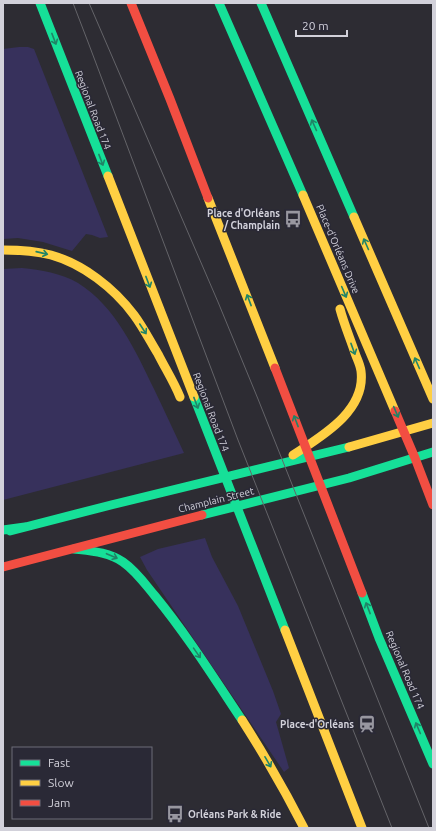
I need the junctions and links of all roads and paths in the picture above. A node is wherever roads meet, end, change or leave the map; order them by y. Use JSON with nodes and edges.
{"nodes":[{"id":1,"x":40,"y":3,"type":"edge"},
{"id":2,"x":131,"y":3,"type":"edge"},
{"id":3,"x":219,"y":3,"type":"edge"},
{"id":4,"x":261,"y":3,"type":"edge"},
{"id":5,"x":302,"y":192,"type":"junction"},
{"id":6,"x":3,"y":250,"type":"edge"},
{"id":7,"x":331,"y":283,"type":"dead end"},
{"id":8,"x":336,"y":298,"type":"dead end"},
{"id":9,"x":433,"y":399,"type":"edge"},
{"id":10,"x":184,"y":406,"type":"dead end"},
{"id":11,"x":433,"y":424,"type":"edge"},
{"id":12,"x":404,"y":432,"type":"junction"},
{"id":13,"x":433,"y":452,"type":"edge"},
{"id":14,"x":415,"y":458,"type":"junction"},
{"id":15,"x":280,"y":463,"type":"junction"},
{"id":16,"x":210,"y":473,"type":"dead end"},
{"id":17,"x":216,"y":488,"type":"dead end"},
{"id":18,"x":222,"y":503,"type":"dead end"},
{"id":19,"x":433,"y":505,"type":"edge"},
{"id":20,"x":228,"y":517,"type":"dead end"},
{"id":21,"x":3,"y":532,"type":"edge"},
{"id":22,"x":74,"y":549,"type":"junction"},
{"id":23,"x":3,"y":568,"type":"edge"},
{"id":24,"x":433,"y":764,"type":"edge"},
{"id":25,"x":304,"y":828,"type":"edge"},
{"id":26,"x":362,"y":828,"type":"edge"}],
"edges":[{"from":1,"to":26,"type":"main road","name":"Regional Road 174","one_way":true},
{"from":24,"to":2,"type":"main road","name":"Regional Road 174","one_way":true},
{"from":3,"to":5,"type":"main road","name":"Place-d'Orléans Drive"},
{"from":9,"to":4,"type":"main road","one_way":true},
{"from":5,"to":7,"type":"main road"},
{"from":5,"to":12,"type":"main road","name":"Place-d'Orléans Drive","one_way":true},
{"from":6,"to":10,"type":"main road","one_way":true},
{"from":8,"to":15,"type":"main road","one_way":true},
{"from":11,"to":12,"type":"main road","name":"Champlain Street"},
{"from":12,"to":14,"type":"main road","name":"Place-d'Orléans Drive"},
{"from":12,"to":15,"type":"main road","name":"Champlain Street"},
{"from":13,"to":14,"type":"main road","name":"Champlain Street"},
{"from":14,"to":19,"type":"main road","name":"Place-d'Orléans Drive"},
{"from":14,"to":22,"type":"main road","name":"Champlain Street"},
{"from":15,"to":21,"type":"main road","name":"Champlain Street"},
{"from":16,"to":17,"type":"main road"},
{"from":18,"to":20,"type":"main road"},
{"from":22,"to":23,"type":"main road","name":"Champlain Street"},
{"from":22,"to":25,"type":"main road","one_way":true}]}
